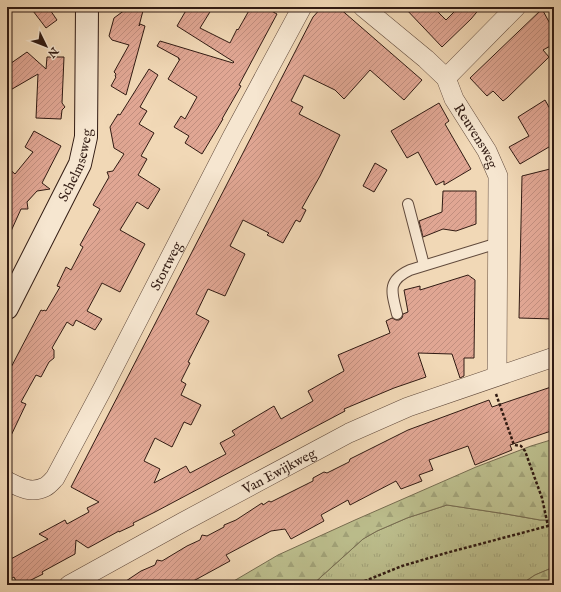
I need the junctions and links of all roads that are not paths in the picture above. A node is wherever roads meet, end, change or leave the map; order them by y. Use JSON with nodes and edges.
{"nodes":[{"id":1,"x":87,"y":7,"type":"edge"},
{"id":2,"x":302,"y":7,"type":"edge"},
{"id":3,"x":363,"y":7,"type":"edge"},
{"id":4,"x":516,"y":7,"type":"edge"},
{"id":5,"x":446,"y":78,"type":"junction"},
{"id":6,"x":408,"y":204,"type":"dead end"},
{"id":7,"x":498,"y":242,"type":"junction"},
{"id":8,"x":424,"y":265,"type":"junction"},
{"id":9,"x":7,"y":308,"type":"edge"},
{"id":10,"x":397,"y":314,"type":"dead end"},
{"id":11,"x":554,"y":357,"type":"edge"},
{"id":12,"x":494,"y":377,"type":"junction"},
{"id":13,"x":7,"y":481,"type":"edge"},
{"id":14,"x":69,"y":585,"type":"edge"}],
"edges":[{"from":1,"to":9,"type":"main road","name":"Schelmseweg"},
{"from":2,"to":13,"type":"street","name":"Stortweg"},
{"from":3,"to":5,"type":"street","name":"Reuvensweg"},
{"from":4,"to":5,"type":"street"},
{"from":5,"to":7,"type":"street","name":"Reuvensweg"},
{"from":6,"to":8,"type":"lane"},
{"from":7,"to":8,"type":"lane"},
{"from":7,"to":12,"type":"street","name":"Reuvensweg"},
{"from":8,"to":10,"type":"lane"},
{"from":11,"to":12,"type":"street","name":"Van Ewijkweg"},
{"from":12,"to":14,"type":"street","name":"Van Ewijkweg"}]}
